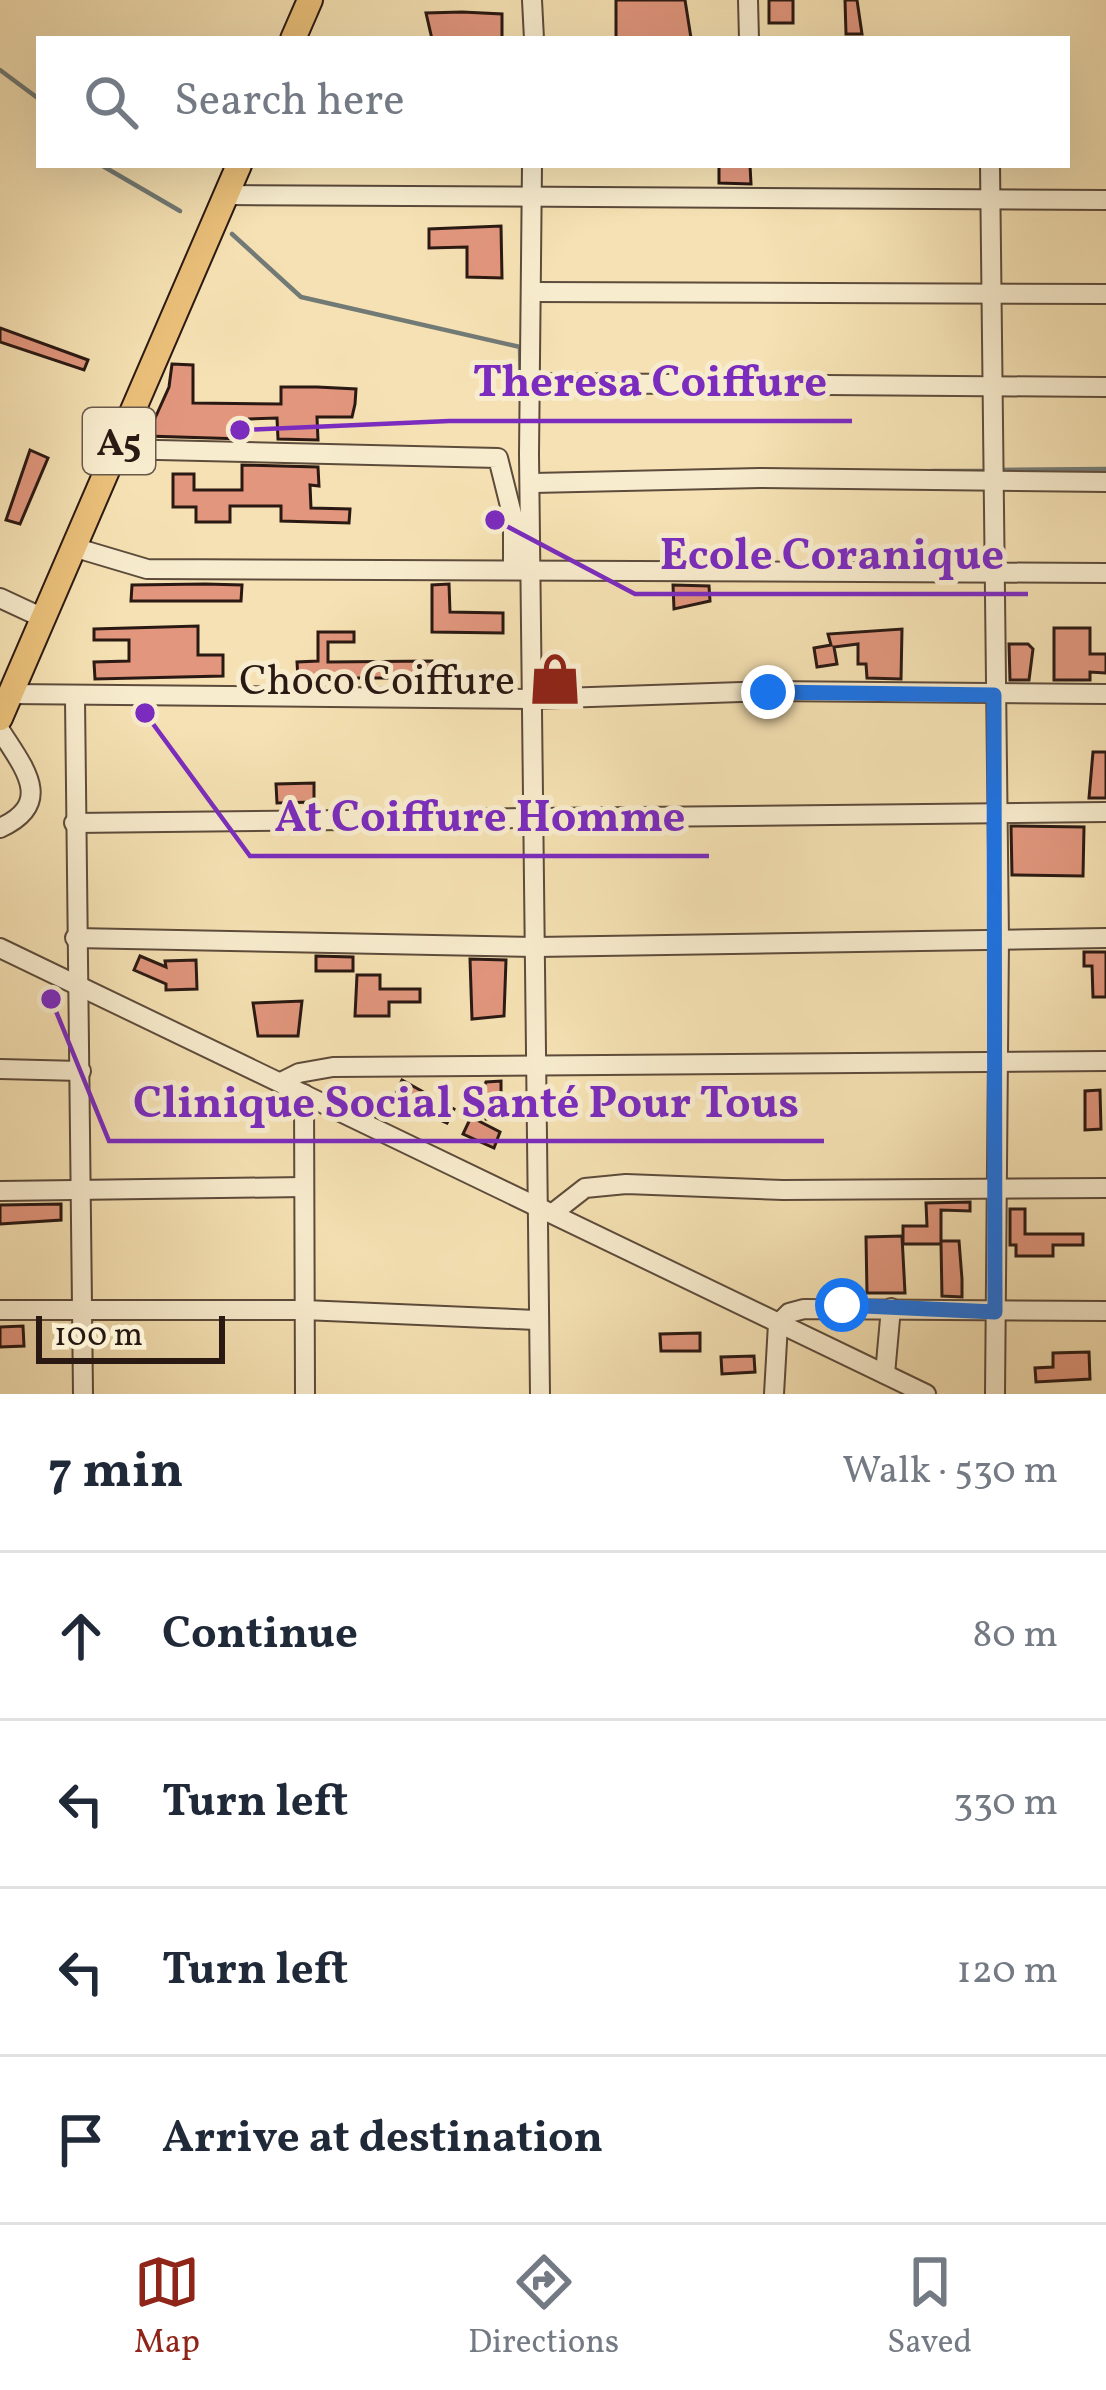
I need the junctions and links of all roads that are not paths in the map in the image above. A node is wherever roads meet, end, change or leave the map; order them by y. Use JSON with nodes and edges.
{"nodes":[{"id":1,"x":310,"y":0,"type":"edge"},
{"id":2,"x":532,"y":0,"type":"edge"},
{"id":3,"x":748,"y":0,"type":"edge"},
{"id":4,"x":293,"y":36,"type":"edge"},
{"id":5,"x":534,"y":36,"type":"edge"},
{"id":6,"x":749,"y":36,"type":"edge"},
{"id":7,"x":238,"y":168,"type":"edge"},
{"id":8,"x":532,"y":168,"type":"edge"},
{"id":9,"x":990,"y":168,"type":"edge"},
{"id":10,"x":227,"y":195,"type":"junction"},
{"id":11,"x":532,"y":198,"type":"junction"},
{"id":12,"x":1106,"y":200,"type":"edge"},
{"id":13,"x":991,"y":201,"type":"junction"},
{"id":14,"x":533,"y":292,"type":"junction"},
{"id":15,"x":1106,"y":294,"type":"edge"},
{"id":16,"x":992,"y":296,"type":"junction"},
{"id":17,"x":531,"y":383,"type":"junction"},
{"id":18,"x":992,"y":385,"type":"junction"},
{"id":19,"x":1106,"y":387,"type":"edge"},
{"id":20,"x":116,"y":449,"type":"junction"},
{"id":21,"x":531,"y":472,"type":"junction"},
{"id":22,"x":992,"y":473,"type":"junction"},
{"id":23,"x":1106,"y":482,"type":"edge"},
{"id":24,"x":73,"y":547,"type":"junction"},
{"id":25,"x":522,"y":570,"type":"junction"},
{"id":26,"x":997,"y":570,"type":"junction"},
{"id":27,"x":1106,"y":573,"type":"edge"},
{"id":28,"x":0,"y":598,"type":"edge"},
{"id":29,"x":43,"y":618,"type":"junction"},
{"id":30,"x":1106,"y":694,"type":"edge"},
{"id":31,"x":994,"y":695,"type":"junction"},
{"id":32,"x":76,"y":699,"type":"junction"},
{"id":33,"x":531,"y":699,"type":"junction"},
{"id":34,"x":5,"y":706,"type":"edge"},
{"id":35,"x":0,"y":730,"type":"edge"},
{"id":36,"x":996,"y":811,"type":"junction"},
{"id":37,"x":1106,"y":812,"type":"edge"},
{"id":38,"x":537,"y":822,"type":"junction"},
{"id":39,"x":74,"y":823,"type":"junction"},
{"id":40,"x":0,"y":828,"type":"edge"},
{"id":41,"x":75,"y":938,"type":"junction"},
{"id":42,"x":1106,"y":938,"type":"edge"},
{"id":43,"x":998,"y":939,"type":"junction"},
{"id":44,"x":536,"y":947,"type":"junction"},
{"id":45,"x":0,"y":948,"type":"edge"},
{"id":46,"x":74,"y":984,"type":"junction"},
{"id":47,"x":1106,"y":1060,"type":"edge"},
{"id":48,"x":998,"y":1061,"type":"junction"},
{"id":49,"x":537,"y":1064,"type":"junction"},
{"id":50,"x":0,"y":1069,"type":"edge"},
{"id":51,"x":81,"y":1071,"type":"junction"},
{"id":52,"x":281,"y":1082,"type":"junction"},
{"id":53,"x":304,"y":1094,"type":"junction"},
{"id":54,"x":302,"y":1187,"type":"junction"},
{"id":55,"x":1106,"y":1188,"type":"edge"},
{"id":56,"x":993,"y":1190,"type":"junction"},
{"id":57,"x":0,"y":1191,"type":"edge"},
{"id":58,"x":80,"y":1193,"type":"junction"},
{"id":59,"x":545,"y":1209,"type":"junction"},
{"id":60,"x":891,"y":1308,"type":"junction"},
{"id":61,"x":82,"y":1309,"type":"junction"},
{"id":62,"x":0,"y":1310,"type":"edge"},
{"id":63,"x":304,"y":1310,"type":"junction"},
{"id":64,"x":1106,"y":1310,"type":"edge"},
{"id":65,"x":995,"y":1312,"type":"junction"},
{"id":66,"x":536,"y":1321,"type":"junction"},
{"id":67,"x":778,"y":1324,"type":"junction"},
{"id":68,"x":885,"y":1374,"type":"junction"},
{"id":69,"x":82,"y":1394,"type":"edge"},
{"id":70,"x":304,"y":1394,"type":"edge"},
{"id":71,"x":540,"y":1394,"type":"edge"},
{"id":72,"x":774,"y":1394,"type":"edge"},
{"id":73,"x":926,"y":1394,"type":"edge"},
{"id":74,"x":995,"y":1394,"type":"edge"}],
"edges":[{"from":1,"to":4,"type":"main road"},
{"from":2,"to":5,"type":"street"},
{"from":3,"to":6,"type":"street"},
{"from":7,"to":10,"type":"main road","number":"A5"},
{"from":8,"to":11,"type":"street"},
{"from":9,"to":13,"type":"street"},
{"from":10,"to":11,"type":"street"},
{"from":10,"to":20,"type":"main road","number":"A5"},
{"from":11,"to":13,"type":"street"},
{"from":11,"to":14,"type":"street"},
{"from":12,"to":13,"type":"street"},
{"from":13,"to":16,"type":"street"},
{"from":14,"to":16,"type":"street"},
{"from":14,"to":17,"type":"street"},
{"from":15,"to":16,"type":"street"},
{"from":16,"to":18,"type":"street"},
{"from":17,"to":18,"type":"street"},
{"from":17,"to":21,"type":"street"},
{"from":18,"to":19,"type":"street"},
{"from":18,"to":22,"type":"street"},
{"from":20,"to":24,"type":"main road","number":"A5"},
{"from":20,"to":25,"type":"street"},
{"from":21,"to":22,"type":"street"},
{"from":21,"to":25,"type":"street"},
{"from":22,"to":23,"type":"street"},
{"from":22,"to":26,"type":"street"},
{"from":24,"to":25,"type":"street"},
{"from":24,"to":29,"type":"main road","number":"A5"},
{"from":25,"to":26,"type":"street"},
{"from":25,"to":33,"type":"street"},
{"from":26,"to":27,"type":"street"},
{"from":26,"to":31,"type":"street"},
{"from":28,"to":29,"type":"street"},
{"from":29,"to":34,"type":"main road","number":"A5"},
{"from":30,"to":31,"type":"street"},
{"from":31,"to":33,"type":"street"},
{"from":31,"to":36,"type":"street"},
{"from":32,"to":33,"type":"street"},
{"from":32,"to":34,"type":"street"},
{"from":32,"to":39,"type":"street"},
{"from":33,"to":38,"type":"street"},
{"from":35,"to":40,"type":"street"},
{"from":36,"to":37,"type":"street"},
{"from":36,"to":38,"type":"street"},
{"from":36,"to":43,"type":"street"},
{"from":38,"to":39,"type":"street"},
{"from":38,"to":44,"type":"street"},
{"from":39,"to":41,"type":"street"},
{"from":41,"to":44,"type":"street"},
{"from":41,"to":46,"type":"street"},
{"from":42,"to":43,"type":"street"},
{"from":43,"to":44,"type":"street"},
{"from":43,"to":48,"type":"street"},
{"from":44,"to":49,"type":"street"},
{"from":45,"to":46,"type":"street"},
{"from":46,"to":51,"type":"street"},
{"from":46,"to":52,"type":"street"},
{"from":47,"to":48,"type":"street"},
{"from":48,"to":49,"type":"street"},
{"from":48,"to":56,"type":"street"},
{"from":49,"to":52,"type":"street"},
{"from":49,"to":59,"type":"street"},
{"from":50,"to":51,"type":"street"},
{"from":51,"to":58,"type":"street"},
{"from":52,"to":53,"type":"street"},
{"from":53,"to":54,"type":"street"},
{"from":53,"to":59,"type":"street"},
{"from":54,"to":58,"type":"street"},
{"from":54,"to":63,"type":"street"},
{"from":55,"to":56,"type":"street"},
{"from":56,"to":59,"type":"street"},
{"from":56,"to":65,"type":"street"},
{"from":57,"to":58,"type":"street"},
{"from":58,"to":61,"type":"street"},
{"from":59,"to":66,"type":"street"},
{"from":59,"to":67,"type":"street"},
{"from":60,"to":65,"type":"street"},
{"from":60,"to":67,"type":"street"},
{"from":60,"to":68,"type":"street"},
{"from":61,"to":62,"type":"street"},
{"from":61,"to":63,"type":"street"},
{"from":61,"to":69,"type":"street"},
{"from":63,"to":66,"type":"street"},
{"from":63,"to":70,"type":"street"},
{"from":64,"to":65,"type":"street"},
{"from":65,"to":74,"type":"street"},
{"from":66,"to":71,"type":"street"},
{"from":67,"to":68,"type":"street"},
{"from":67,"to":72,"type":"street"},
{"from":68,"to":73,"type":"street"}]}
